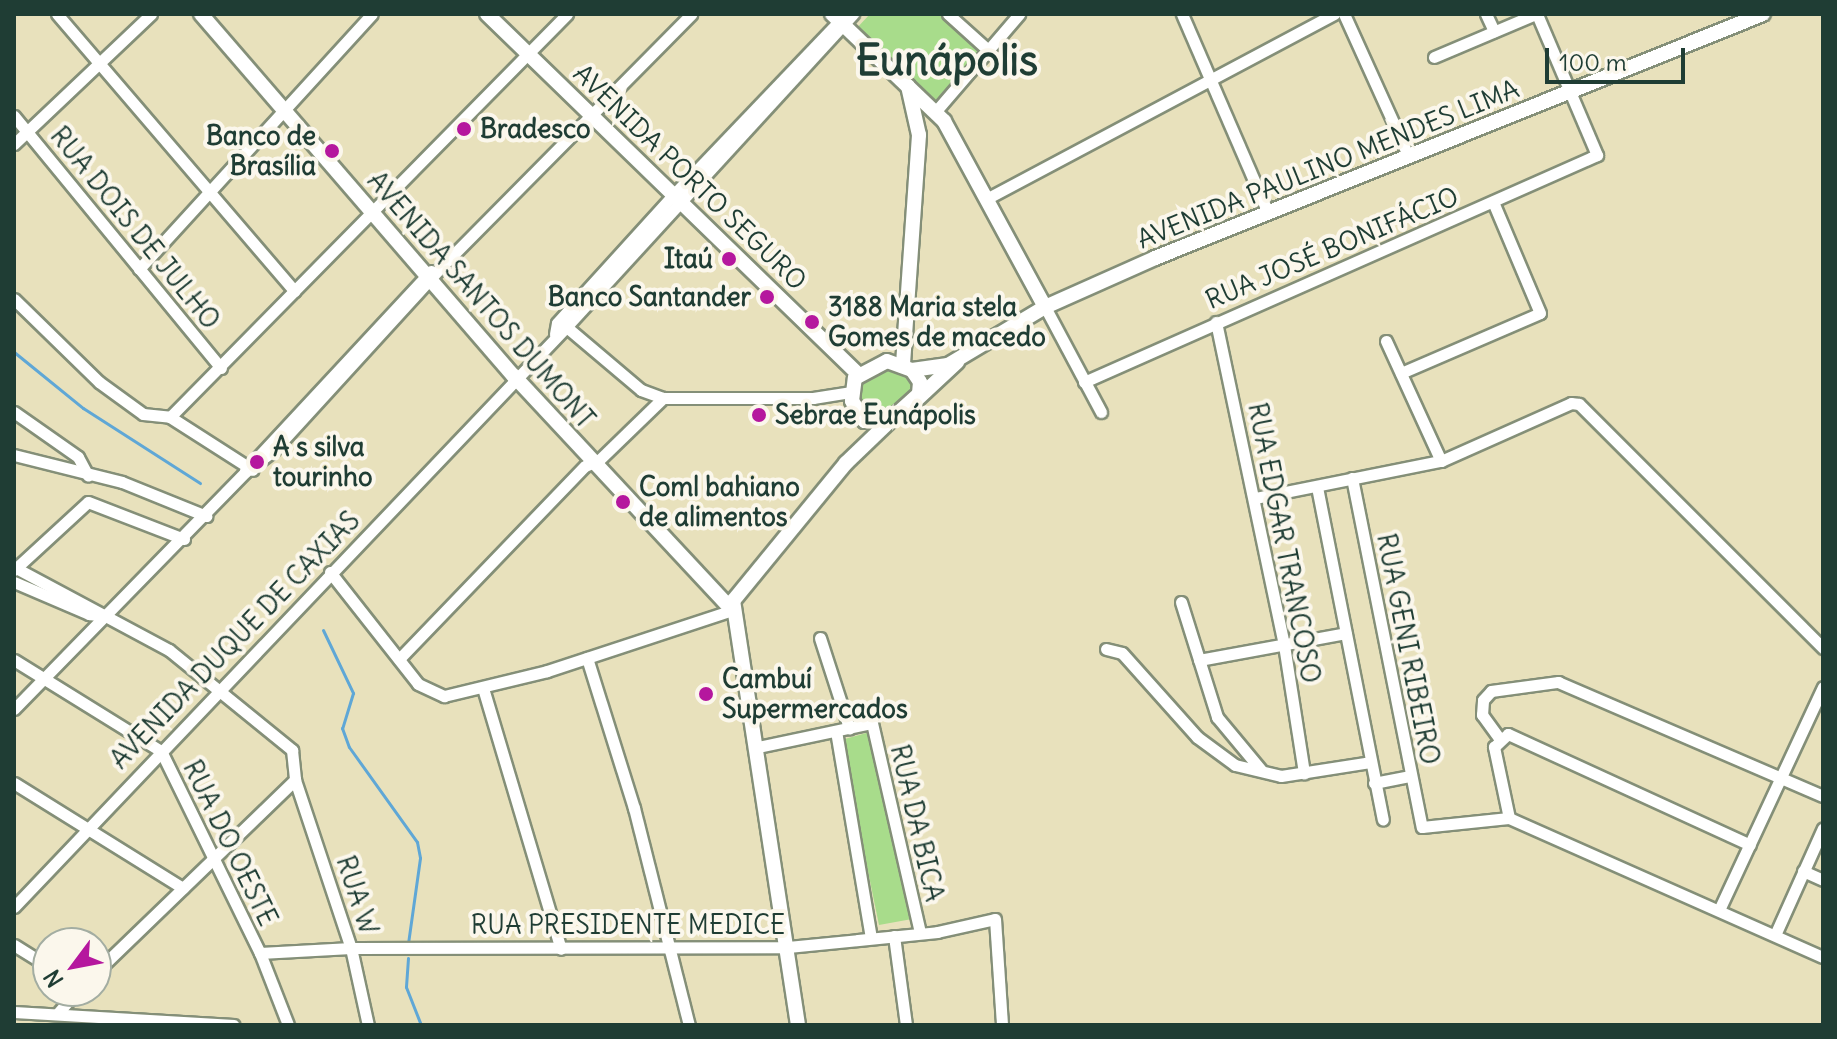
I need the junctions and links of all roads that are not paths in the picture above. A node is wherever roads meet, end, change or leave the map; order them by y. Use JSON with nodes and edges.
{"nodes":[{"id":1,"x":60,"y":14,"type":"edge"},
{"id":2,"x":151,"y":14,"type":"edge"},
{"id":3,"x":201,"y":14,"type":"edge"},
{"id":4,"x":372,"y":14,"type":"edge"},
{"id":5,"x":487,"y":14,"type":"edge"},
{"id":6,"x":567,"y":14,"type":"edge"},
{"id":7,"x":691,"y":14,"type":"edge"},
{"id":8,"x":948,"y":14,"type":"edge"},
{"id":9,"x":1019,"y":14,"type":"edge"},
{"id":10,"x":1182,"y":14,"type":"edge"},
{"id":11,"x":1334,"y":14,"type":"edge"},
{"id":12,"x":1344,"y":14,"type":"edge"},
{"id":13,"x":1486,"y":14,"type":"edge"},
{"id":14,"x":1536,"y":14,"type":"edge"},
{"id":15,"x":1763,"y":14,"type":"edge"},
{"id":16,"x":843,"y":18,"type":"edge"},
{"id":17,"x":1494,"y":31,"type":"junction"},
{"id":18,"x":988,"y":50,"type":"junction"},
{"id":19,"x":529,"y":54,"type":"junction"},
{"id":20,"x":1434,"y":57,"type":"dead end"},
{"id":21,"x":100,"y":61,"type":"junction"},
{"id":22,"x":1211,"y":82,"type":"junction"},
{"id":23,"x":908,"y":86,"type":"junction"},
{"id":24,"x":1571,"y":92,"type":"junction"},
{"id":25,"x":284,"y":109,"type":"junction"},
{"id":26,"x":936,"y":111,"type":"junction"},
{"id":27,"x":14,"y":116,"type":"edge"},
{"id":28,"x":593,"y":116,"type":"junction"},
{"id":29,"x":27,"y":131,"type":"junction"},
{"id":30,"x":919,"y":135,"type":"junction"},
{"id":31,"x":14,"y":144,"type":"edge"},
{"id":32,"x":1408,"y":155,"type":"junction"},
{"id":33,"x":211,"y":188,"type":"junction"},
{"id":34,"x":679,"y":197,"type":"junction"},
{"id":35,"x":988,"y":198,"type":"junction"},
{"id":36,"x":1493,"y":202,"type":"junction"},
{"id":37,"x":373,"y":212,"type":"junction"},
{"id":38,"x":1268,"y":213,"type":"junction"},
{"id":39,"x":139,"y":269,"type":"junction"},
{"id":40,"x":428,"y":278,"type":"junction"},
{"id":41,"x":297,"y":288,"type":"junction"},
{"id":42,"x":14,"y":299,"type":"edge"},
{"id":43,"x":1045,"y":307,"type":"junction"},
{"id":44,"x":1216,"y":322,"type":"junction"},
{"id":45,"x":560,"y":327,"type":"junction"},
{"id":46,"x":1386,"y":341,"type":"dead end"},
{"id":47,"x":960,"y":359,"type":"junction"},
{"id":48,"x":907,"y":367,"type":"junction"},
{"id":49,"x":221,"y":368,"type":"junction"},
{"id":50,"x":1401,"y":373,"type":"junction"},
{"id":51,"x":859,"y":375,"type":"junction"},
{"id":52,"x":514,"y":376,"type":"junction"},
{"id":53,"x":1084,"y":382,"type":"junction"},
{"id":54,"x":852,"y":392,"type":"junction"},
{"id":55,"x":663,"y":398,"type":"junction"},
{"id":56,"x":913,"y":402,"type":"junction"},
{"id":57,"x":14,"y":412,"type":"edge"},
{"id":58,"x":1101,"y":412,"type":"dead end"},
{"id":59,"x":896,"y":415,"type":"junction"},
{"id":60,"x":170,"y":417,"type":"junction"},
{"id":61,"x":865,"y":421,"type":"junction"},
{"id":62,"x":14,"y":455,"type":"edge"},
{"id":63,"x":1441,"y":461,"type":"junction"},
{"id":64,"x":591,"y":462,"type":"junction"},
{"id":65,"x":846,"y":463,"type":"junction"},
{"id":66,"x":248,"y":469,"type":"junction"},
{"id":67,"x":88,"y":476,"type":"junction"},
{"id":68,"x":1352,"y":478,"type":"junction"},
{"id":69,"x":1317,"y":487,"type":"junction"},
{"id":70,"x":1255,"y":498,"type":"junction"},
{"id":71,"x":206,"y":516,"type":"junction"},
{"id":72,"x":184,"y":539,"type":"junction"},
{"id":73,"x":15,"y":569,"type":"edge"},
{"id":74,"x":330,"y":572,"type":"junction"},
{"id":75,"x":14,"y":582,"type":"edge"},
{"id":76,"x":1181,"y":602,"type":"dead end"},
{"id":77,"x":732,"y":610,"type":"junction"},
{"id":78,"x":105,"y":616,"type":"junction"},
{"id":79,"x":1346,"y":633,"type":"junction"},
{"id":80,"x":820,"y":638,"type":"dead end"},
{"id":81,"x":1284,"y":645,"type":"junction"},
{"id":82,"x":1823,"y":648,"type":"edge"},
{"id":83,"x":1106,"y":649,"type":"dead end"},
{"id":84,"x":587,"y":658,"type":"junction"},
{"id":85,"x":399,"y":659,"type":"junction"},
{"id":86,"x":14,"y":660,"type":"edge"},
{"id":87,"x":1199,"y":660,"type":"junction"},
{"id":88,"x":44,"y":678,"type":"junction"},
{"id":89,"x":1823,"y":687,"type":"edge"},
{"id":90,"x":483,"y":688,"type":"junction"},
{"id":91,"x":218,"y":693,"type":"junction"},
{"id":92,"x":14,"y":709,"type":"edge"},
{"id":93,"x":1818,"y":713,"type":"edge"},
{"id":94,"x":842,"y":730,"type":"junction"},
{"id":95,"x":1499,"y":738,"type":"junction"},
{"id":96,"x":758,"y":747,"type":"junction"},
{"id":97,"x":161,"y":751,"type":"junction"},
{"id":98,"x":1370,"y":762,"type":"junction"},
{"id":99,"x":1261,"y":770,"type":"junction"},
{"id":100,"x":1304,"y":773,"type":"junction"},
{"id":101,"x":1410,"y":776,"type":"junction"},
{"id":102,"x":1782,"y":778,"type":"junction"},
{"id":103,"x":295,"y":780,"type":"junction"},
{"id":104,"x":14,"y":783,"type":"edge"},
{"id":105,"x":1374,"y":783,"type":"junction"},
{"id":106,"x":1823,"y":796,"type":"edge"},
{"id":107,"x":1509,"y":818,"type":"junction"},
{"id":108,"x":1383,"y":820,"type":"dead end"},
{"id":109,"x":84,"y":828,"type":"junction"},
{"id":110,"x":1823,"y":828,"type":"edge"},
{"id":111,"x":1750,"y":845,"type":"junction"},
{"id":112,"x":214,"y":858,"type":"junction"},
{"id":113,"x":1803,"y":871,"type":"junction"},
{"id":114,"x":1823,"y":880,"type":"edge"},
{"id":115,"x":183,"y":888,"type":"junction"},
{"id":116,"x":14,"y":907,"type":"edge"},
{"id":117,"x":1719,"y":910,"type":"junction"},
{"id":118,"x":920,"y":933,"type":"junction"},
{"id":119,"x":1775,"y":935,"type":"junction"},
{"id":120,"x":894,"y":936,"type":"junction"},
{"id":121,"x":871,"y":938,"type":"junction"},
{"id":122,"x":14,"y":945,"type":"edge"},
{"id":123,"x":788,"y":947,"type":"junction"},
{"id":124,"x":351,"y":948,"type":"junction"},
{"id":125,"x":561,"y":949,"type":"junction"},
{"id":126,"x":672,"y":950,"type":"junction"},
{"id":127,"x":260,"y":953,"type":"junction"},
{"id":128,"x":32,"y":956,"type":"edge"},
{"id":129,"x":112,"y":957,"type":"edge"},
{"id":130,"x":1823,"y":957,"type":"edge"},
{"id":131,"x":63,"y":1007,"type":"edge"},
{"id":132,"x":14,"y":1012,"type":"edge"},
{"id":133,"x":57,"y":1014,"type":"junction"},
{"id":134,"x":210,"y":1023,"type":"edge"},
{"id":135,"x":234,"y":1025,"type":"edge"},
{"id":136,"x":288,"y":1025,"type":"edge"},
{"id":137,"x":368,"y":1025,"type":"edge"},
{"id":138,"x":689,"y":1025,"type":"edge"},
{"id":139,"x":798,"y":1025,"type":"edge"},
{"id":140,"x":906,"y":1025,"type":"edge"},
{"id":141,"x":1002,"y":1025,"type":"edge"}],
"edges":[{"from":1,"to":21,"type":"street"},
{"from":2,"to":21,"type":"street"},
{"from":3,"to":25,"type":"main road","name":"AVENIDA SANTOS DUMONT"},
{"from":4,"to":25,"type":"street"},
{"from":5,"to":19,"type":"main road","name":"AVENIDA PORTO SEGURO"},
{"from":6,"to":19,"type":"street"},
{"from":7,"to":28,"type":"street"},
{"from":8,"to":18,"type":"street"},
{"from":9,"to":18,"type":"street"},
{"from":10,"to":22,"type":"street"},
{"from":11,"to":22,"type":"street"},
{"from":12,"to":32,"type":"street"},
{"from":13,"to":17,"type":"street"},
{"from":14,"to":17,"type":"street"},
{"from":14,"to":24,"type":"street"},
{"from":15,"to":24,"type":"main road","name":"AVENIDA PAULINO MENDES LIMA"},
{"from":16,"to":23,"type":"main road"},
{"from":16,"to":34,"type":"street","name":"AVENIDA DUQUE DE CAXIAS"},
{"from":17,"to":20,"type":"street"},
{"from":18,"to":26,"type":"street"},
{"from":19,"to":28,"type":"main road","name":"AVENIDA PORTO SEGURO"},
{"from":19,"to":37,"type":"street"},
{"from":21,"to":29,"type":"street"},
{"from":21,"to":33,"type":"street"},
{"from":22,"to":35,"type":"street"},
{"from":22,"to":38,"type":"street"},
{"from":23,"to":26,"type":"main road"},
{"from":23,"to":30,"type":"main road"},
{"from":24,"to":32,"type":"main road","name":"AVENIDA PAULINO MENDES LIMA"},
{"from":24,"to":36,"type":"street","name":"RUA JOSÉ BONIFÁCIO"},
{"from":25,"to":33,"type":"street"},
{"from":25,"to":37,"type":"main road","name":"AVENIDA SANTOS DUMONT"},
{"from":26,"to":30,"type":"main road"},
{"from":26,"to":35,"type":"main road"},
{"from":27,"to":29,"type":"street","name":"RUA DOIS DE JULHO"},
{"from":28,"to":34,"type":"main road","name":"AVENIDA PORTO SEGURO"},
{"from":28,"to":40,"type":"street"},
{"from":29,"to":31,"type":"street"},
{"from":29,"to":39,"type":"street","name":"RUA DOIS DE JULHO"},
{"from":30,"to":48,"type":"main road"},
{"from":32,"to":38,"type":"main road","name":"AVENIDA PAULINO MENDES LIMA"},
{"from":33,"to":39,"type":"street"},
{"from":33,"to":41,"type":"street"},
{"from":34,"to":45,"type":"street","name":"AVENIDA DUQUE DE CAXIAS"},
{"from":34,"to":51,"type":"main road","name":"AVENIDA PORTO SEGURO"},
{"from":35,"to":43,"type":"main road"},
{"from":36,"to":44,"type":"street","name":"RUA JOSÉ BONIFÁCIO"},
{"from":36,"to":50,"type":"street"},
{"from":37,"to":40,"type":"main road","name":"AVENIDA SANTOS DUMONT"},
{"from":37,"to":41,"type":"street"},
{"from":38,"to":43,"type":"main road","name":"AVENIDA PAULINO MENDES LIMA"},
{"from":39,"to":49,"type":"street","name":"RUA DOIS DE JULHO"},
{"from":40,"to":52,"type":"main road","name":"AVENIDA SANTOS DUMONT"},
{"from":40,"to":66,"type":"street"},
{"from":41,"to":49,"type":"street"},
{"from":42,"to":60,"type":"street"},
{"from":43,"to":47,"type":"main road","name":"AVENIDA PAULINO MENDES LIMA"},
{"from":43,"to":53,"type":"street"},
{"from":44,"to":53,"type":"street","name":"RUA JOSÉ BONIFÁCIO"},
{"from":44,"to":70,"type":"street","name":"RUA EDGAR TRANCOSO"},
{"from":45,"to":52,"type":"street","name":"AVENIDA DUQUE DE CAXIAS"},
{"from":45,"to":55,"type":"street"},
{"from":46,"to":50,"type":"street"},
{"from":47,"to":48,"type":"main road"},
{"from":47,"to":56,"type":"main road"},
{"from":48,"to":51,"type":"main road"},
{"from":48,"to":56,"type":"main road"},
{"from":49,"to":60,"type":"street"},
{"from":50,"to":63,"type":"street"},
{"from":51,"to":54,"type":"main road"},
{"from":52,"to":64,"type":"main road","name":"AVENIDA SANTOS DUMONT"},
{"from":52,"to":74,"type":"street","name":"AVENIDA DUQUE DE CAXIAS"},
{"from":53,"to":58,"type":"street"},
{"from":54,"to":55,"type":"street"},
{"from":54,"to":61,"type":"main road"},
{"from":55,"to":64,"type":"street"},
{"from":56,"to":59,"type":"main road"},
{"from":57,"to":67,"type":"street"},
{"from":59,"to":61,"type":"main road"},
{"from":59,"to":65,"type":"main road"},
{"from":60,"to":66,"type":"street"},
{"from":61,"to":65,"type":"main road"},
{"from":62,"to":67,"type":"street"},
{"from":63,"to":68,"type":"street"},
{"from":63,"to":82,"type":"street"},
{"from":64,"to":77,"type":"main road","name":"AVENIDA SANTOS DUMONT"},
{"from":64,"to":85,"type":"street"},
{"from":65,"to":77,"type":"main road"},
{"from":66,"to":71,"type":"street"},
{"from":67,"to":71,"type":"street"},
{"from":68,"to":69,"type":"street"},
{"from":68,"to":101,"type":"street","name":"RUA GENI RIBEIRO"},
{"from":69,"to":70,"type":"street"},
{"from":69,"to":79,"type":"street"},
{"from":70,"to":81,"type":"street","name":"RUA EDGAR TRANCOSO"},
{"from":71,"to":72,"type":"street"},
{"from":72,"to":73,"type":"street"},
{"from":72,"to":78,"type":"street"},
{"from":73,"to":78,"type":"street"},
{"from":74,"to":85,"type":"street"},
{"from":74,"to":91,"type":"street","name":"AVENIDA DUQUE DE CAXIAS"},
{"from":75,"to":78,"type":"street"},
{"from":76,"to":87,"type":"street"},
{"from":77,"to":84,"type":"street"},
{"from":77,"to":96,"type":"main road"},
{"from":78,"to":88,"type":"street"},
{"from":78,"to":91,"type":"street","name":"RUA W"},
{"from":79,"to":81,"type":"street"},
{"from":79,"to":98,"type":"street"},
{"from":80,"to":94,"type":"street"},
{"from":81,"to":87,"type":"street"},
{"from":81,"to":100,"type":"street","name":"RUA EDGAR TRANCOSO"},
{"from":83,"to":99,"type":"street"},
{"from":84,"to":90,"type":"street"},
{"from":84,"to":126,"type":"street"},
{"from":85,"to":90,"type":"street"},
{"from":86,"to":88,"type":"street","name":"RUA DO OESTE"},
{"from":87,"to":99,"type":"street"},
{"from":88,"to":92,"type":"street"},
{"from":88,"to":97,"type":"street","name":"RUA DO OESTE"},
{"from":89,"to":93,"type":"street"},
{"from":90,"to":125,"type":"street"},
{"from":91,"to":97,"type":"street","name":"AVENIDA DUQUE DE CAXIAS"},
{"from":91,"to":103,"type":"street","name":"RUA W"},
{"from":93,"to":102,"type":"street"},
{"from":94,"to":96,"type":"street"},
{"from":94,"to":118,"type":"street","name":"RUA DA BICA"},
{"from":94,"to":121,"type":"street"},
{"from":95,"to":102,"type":"street"},
{"from":95,"to":107,"type":"street"},
{"from":95,"to":111,"type":"street"},
{"from":96,"to":123,"type":"main road"},
{"from":97,"to":109,"type":"street","name":"AVENIDA DUQUE DE CAXIAS"},
{"from":97,"to":112,"type":"street","name":"RUA DO OESTE"},
{"from":98,"to":100,"type":"street"},
{"from":98,"to":105,"type":"street"},
{"from":99,"to":100,"type":"street"},
{"from":101,"to":105,"type":"street"},
{"from":101,"to":107,"type":"street","name":"RUA GENI RIBEIRO"},
{"from":102,"to":106,"type":"street"},
{"from":102,"to":111,"type":"street"},
{"from":103,"to":112,"type":"street"},
{"from":103,"to":124,"type":"street","name":"RUA W"},
{"from":104,"to":109,"type":"street"},
{"from":105,"to":108,"type":"street"},
{"from":107,"to":117,"type":"street"},
{"from":109,"to":115,"type":"street"},
{"from":109,"to":116,"type":"street","name":"AVENIDA DUQUE DE CAXIAS"},
{"from":110,"to":113,"type":"street"},
{"from":111,"to":117,"type":"street"},
{"from":112,"to":115,"type":"street"},
{"from":112,"to":127,"type":"street","name":"RUA DO OESTE"},
{"from":113,"to":114,"type":"street"},
{"from":113,"to":119,"type":"street"},
{"from":115,"to":129,"type":"street"},
{"from":117,"to":119,"type":"street"},
{"from":118,"to":120,"type":"street","name":"RUA PRESIDENTE MEDICE"},
{"from":118,"to":141,"type":"street","name":"RUA PRESIDENTE MEDICE"},
{"from":119,"to":130,"type":"street"},
{"from":120,"to":121,"type":"street","name":"RUA PRESIDENTE MEDICE"},
{"from":120,"to":140,"type":"street"},
{"from":121,"to":123,"type":"street","name":"RUA PRESIDENTE MEDICE"},
{"from":122,"to":128,"type":"street"},
{"from":123,"to":126,"type":"street","name":"RUA PRESIDENTE MEDICE"},
{"from":123,"to":139,"type":"main road"},
{"from":124,"to":125,"type":"street","name":"RUA PRESIDENTE MEDICE"},
{"from":124,"to":127,"type":"street","name":"RUA PRESIDENTE MEDICE"},
{"from":124,"to":137,"type":"street","name":"RUA W"},
{"from":125,"to":126,"type":"street","name":"RUA PRESIDENTE MEDICE"},
{"from":126,"to":138,"type":"street"},
{"from":127,"to":136,"type":"street","name":"RUA DO OESTE"},
{"from":131,"to":133,"type":"street"},
{"from":132,"to":133,"type":"street"},
{"from":133,"to":134,"type":"street"},
{"from":134,"to":135,"type":"street"}]}
